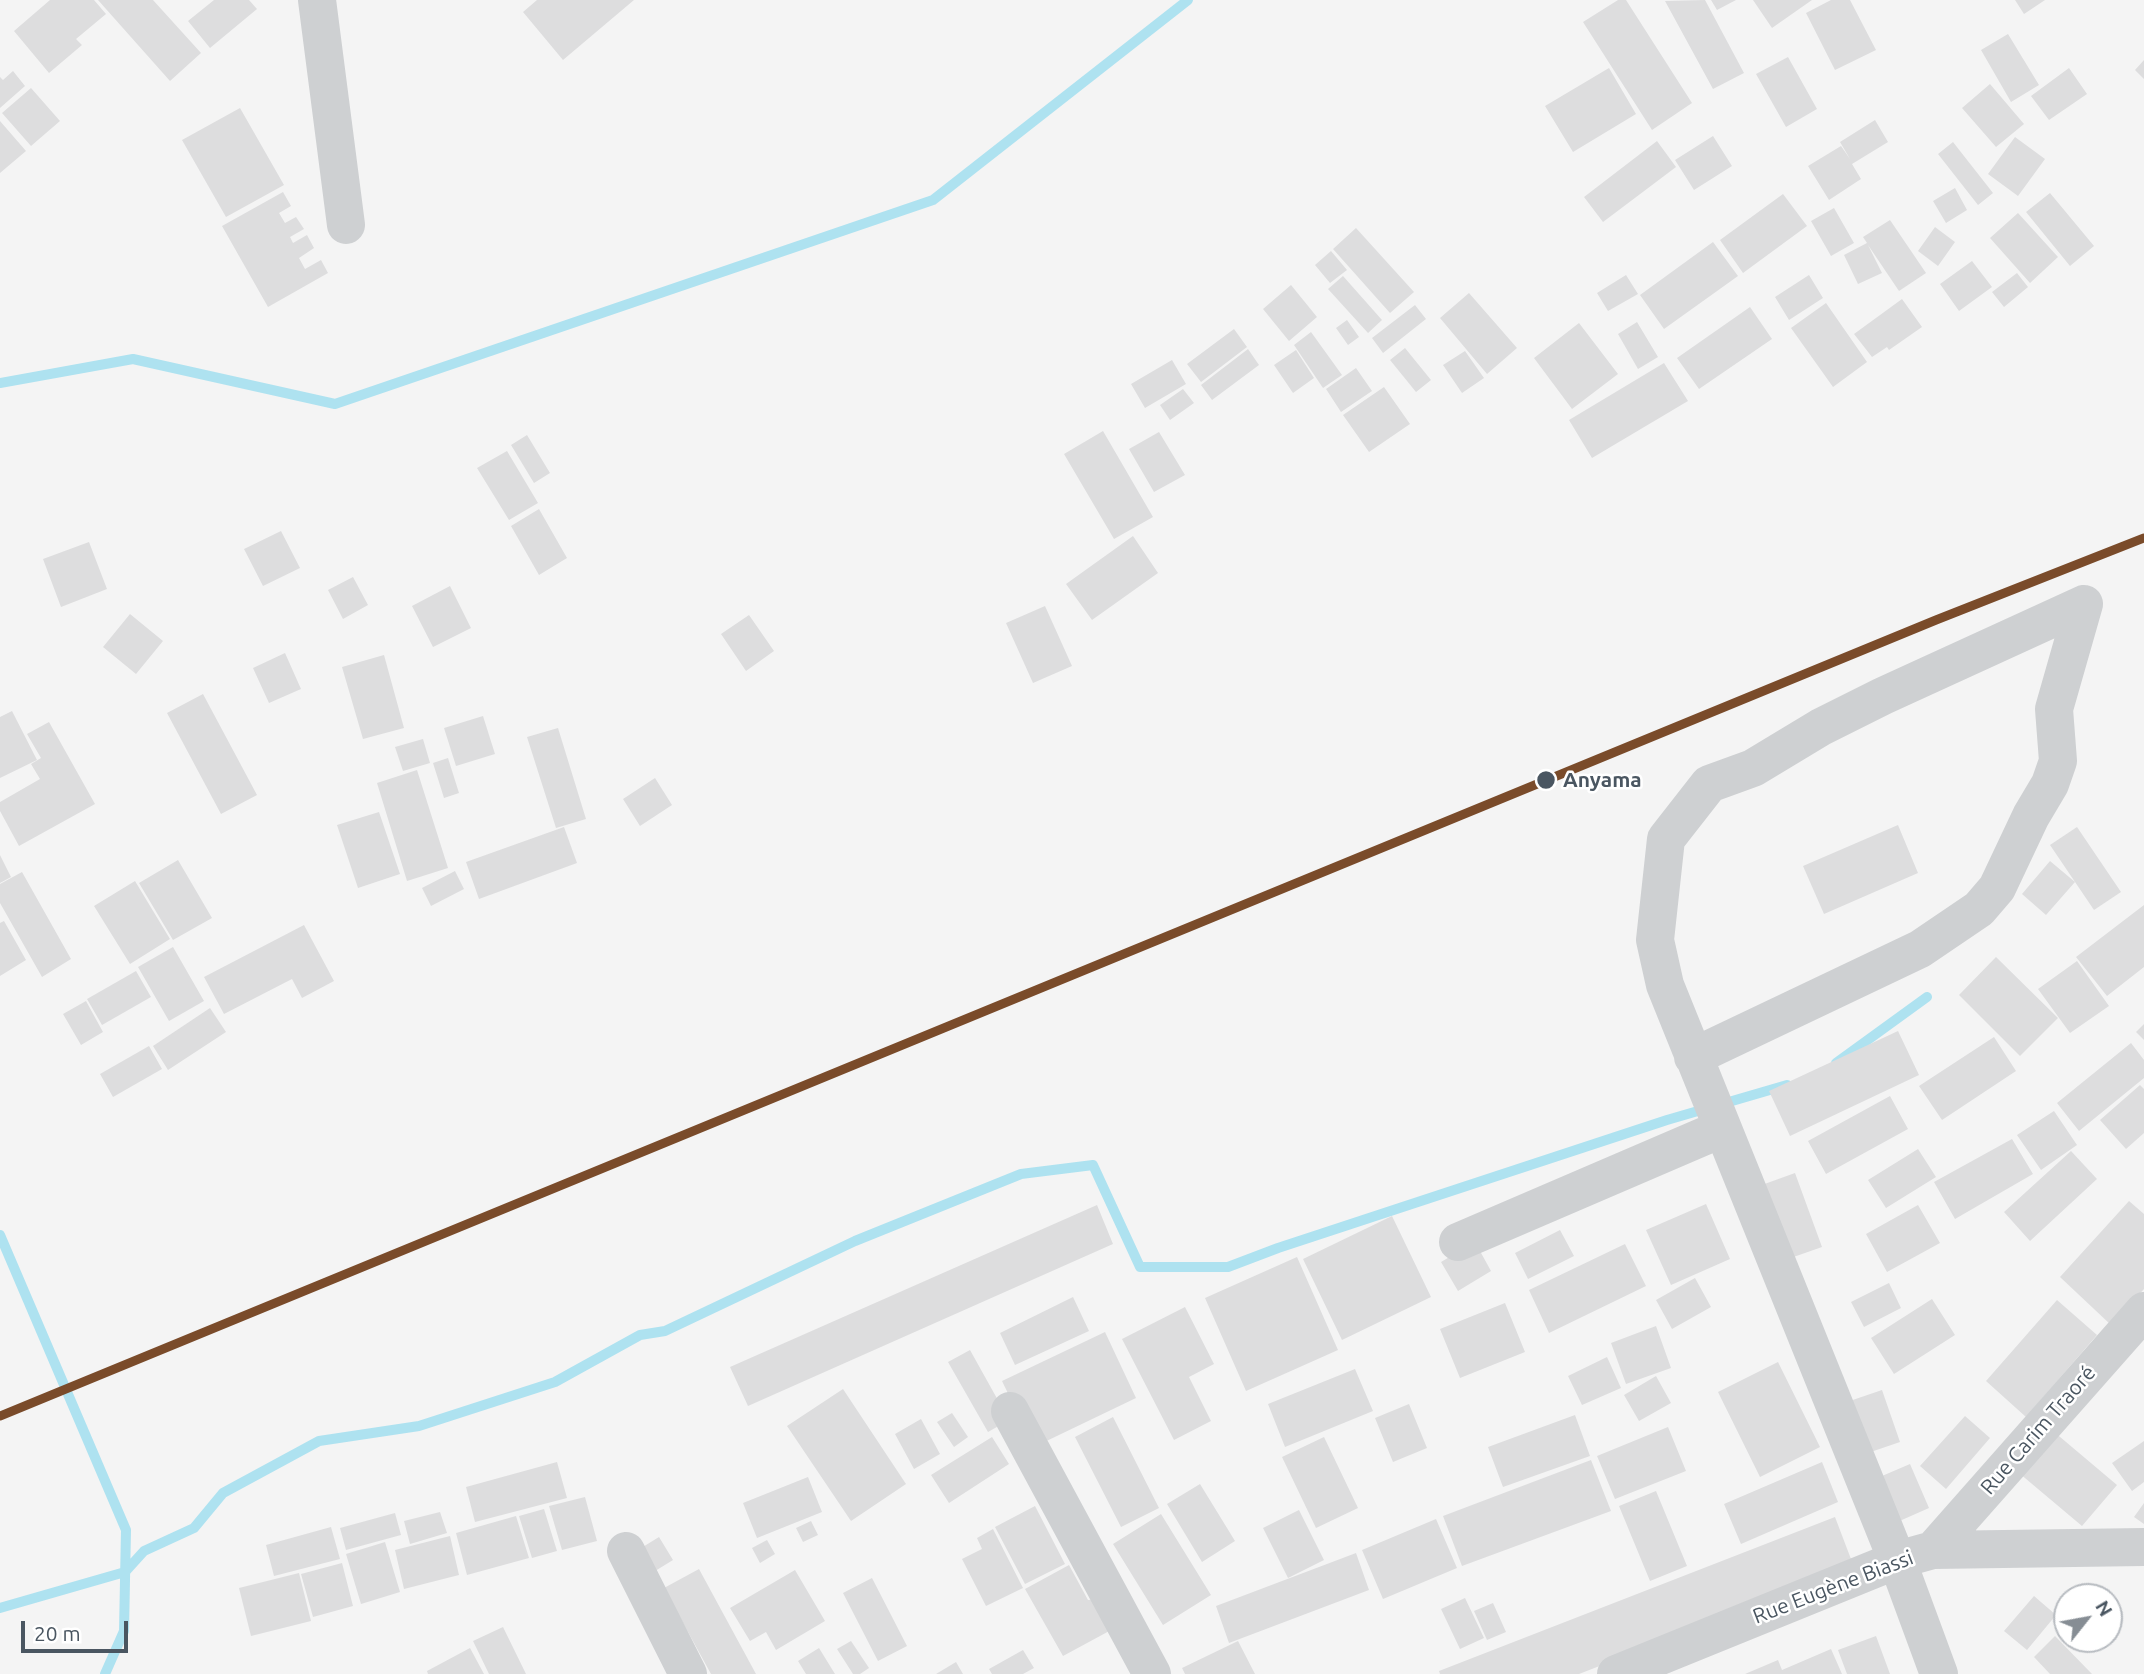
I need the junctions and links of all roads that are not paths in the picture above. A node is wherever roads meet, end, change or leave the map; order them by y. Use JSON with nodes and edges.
{"nodes":[{"id":1,"x":317,"y":0,"type":"edge"},
{"id":2,"x":346,"y":225,"type":"dead end"},
{"id":3,"x":1693,"y":1057,"type":"junction"},
{"id":4,"x":1721,"y":1129,"type":"junction"},
{"id":5,"x":1458,"y":1242,"type":"dead end"},
{"id":6,"x":2144,"y":1311,"type":"edge"},
{"id":7,"x":1010,"y":1411,"type":"dead end"},
{"id":8,"x":2144,"y":1547,"type":"edge"},
{"id":9,"x":626,"y":1551,"type":"dead end"},
{"id":10,"x":1915,"y":1555,"type":"junction"},
{"id":11,"x":688,"y":1674,"type":"edge"},
{"id":12,"x":1152,"y":1674,"type":"edge"},
{"id":13,"x":1616,"y":1674,"type":"edge"},
{"id":14,"x":1939,"y":1674,"type":"edge"}],
"edges":[{"from":1,"to":2,"type":"street"},
{"from":3,"to":3,"type":"street"},
{"from":3,"to":4,"type":"street"},
{"from":4,"to":5,"type":"street"},
{"from":4,"to":10,"type":"street"},
{"from":6,"to":10,"type":"street","name":"Rue Carim Traoré"},
{"from":7,"to":12,"type":"street"},
{"from":8,"to":10,"type":"street","name":"Rue Eugène Biassi"},
{"from":9,"to":11,"type":"street"},
{"from":10,"to":13,"type":"street","name":"Rue Eugène Biassi"},
{"from":10,"to":14,"type":"street"}]}
